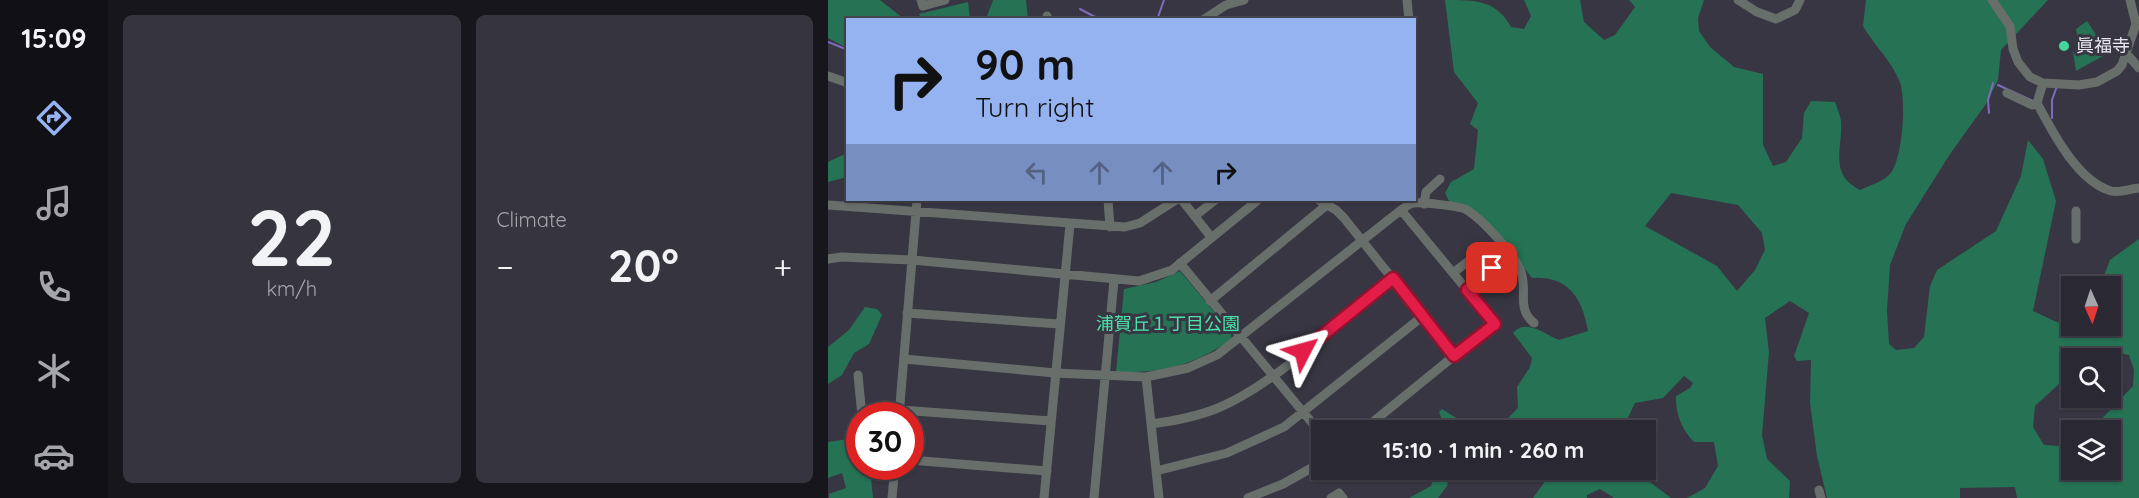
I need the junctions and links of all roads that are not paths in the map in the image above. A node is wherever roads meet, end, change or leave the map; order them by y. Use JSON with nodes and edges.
{"nodes":[{"id":1,"x":921,"y":0,"type":"edge"},
{"id":2,"x":945,"y":0,"type":"edge"},
{"id":3,"x":1244,"y":0,"type":"edge"},
{"id":4,"x":1407,"y":0,"type":"edge"},
{"id":5,"x":1738,"y":0,"type":"edge"},
{"id":6,"x":1800,"y":0,"type":"edge"},
{"id":7,"x":1992,"y":0,"type":"edge"},
{"id":8,"x":2130,"y":0,"type":"edge"},
{"id":9,"x":1205,"y":18,"type":"edge"},
{"id":10,"x":1409,"y":18,"type":"edge"},
{"id":11,"x":2125,"y":52,"type":"junction"},
{"id":12,"x":2139,"y":68,"type":"edge"},
{"id":13,"x":828,"y":76,"type":"edge"},
{"id":14,"x":846,"y":82,"type":"edge"},
{"id":15,"x":2043,"y":83,"type":"junction"},
{"id":16,"x":2007,"y":93,"type":"dead end"},
{"id":17,"x":2037,"y":103,"type":"junction"},
{"id":18,"x":1440,"y":179,"type":"dead end"},
{"id":19,"x":2139,"y":188,"type":"edge"},
{"id":20,"x":917,"y":201,"type":"edge"},
{"id":21,"x":1108,"y":201,"type":"edge"},
{"id":22,"x":1174,"y":201,"type":"edge"},
{"id":23,"x":1183,"y":201,"type":"edge"},
{"id":24,"x":1214,"y":201,"type":"edge"},
{"id":25,"x":1257,"y":201,"type":"edge"},
{"id":26,"x":1321,"y":201,"type":"edge"},
{"id":27,"x":1328,"y":204,"type":"junction"},
{"id":28,"x":1424,"y":204,"type":"junction"},
{"id":29,"x":828,"y":205,"type":"edge"},
{"id":30,"x":916,"y":210,"type":"junction"},
{"id":31,"x":1401,"y":210,"type":"junction"},
{"id":32,"x":2076,"y":211,"type":"dead end"},
{"id":33,"x":1195,"y":216,"type":"junction"},
{"id":34,"x":1070,"y":224,"type":"junction"},
{"id":35,"x":1110,"y":227,"type":"junction"},
{"id":36,"x":1211,"y":237,"type":"junction"},
{"id":37,"x":1361,"y":239,"type":"junction"},
{"id":38,"x":2076,"y":239,"type":"dead end"},
{"id":39,"x":1479,"y":253,"type":"dead end"},
{"id":40,"x":828,"y":259,"type":"edge"},
{"id":41,"x":912,"y":260,"type":"junction"},
{"id":42,"x":1180,"y":263,"type":"junction"},
{"id":43,"x":1492,"y":268,"type":"dead end"},
{"id":44,"x":1453,"y":273,"type":"junction"},
{"id":45,"x":1065,"y":275,"type":"junction"},
{"id":46,"x":1393,"y":278,"type":"junction"},
{"id":47,"x":1114,"y":280,"type":"junction"},
{"id":48,"x":1467,"y":290,"type":"junction"},
{"id":49,"x":1210,"y":301,"type":"junction"},
{"id":50,"x":908,"y":312,"type":"junction"},
{"id":51,"x":1423,"y":316,"type":"junction"},
{"id":52,"x":1534,"y":322,"type":"dead end"},
{"id":53,"x":1059,"y":324,"type":"junction"},
{"id":54,"x":1240,"y":337,"type":"junction"},
{"id":55,"x":1454,"y":356,"type":"junction"},
{"id":56,"x":904,"y":360,"type":"junction"},
{"id":57,"x":1055,"y":373,"type":"junction"},
{"id":58,"x":858,"y":375,"type":"dead end"},
{"id":59,"x":1106,"y":376,"type":"junction"},
{"id":60,"x":1272,"y":376,"type":"junction"},
{"id":61,"x":1146,"y":377,"type":"junction"},
{"id":62,"x":859,"y":388,"type":"junction"},
{"id":63,"x":848,"y":389,"type":"dead end"},
{"id":64,"x":860,"y":402,"type":"edge"},
{"id":65,"x":901,"y":402,"type":"edge"},
{"id":66,"x":1304,"y":413,"type":"junction"},
{"id":67,"x":924,"y":414,"type":"edge"},
{"id":68,"x":1375,"y":420,"type":"edge"},
{"id":69,"x":1051,"y":422,"type":"junction"},
{"id":70,"x":1311,"y":422,"type":"edge"},
{"id":71,"x":1151,"y":424,"type":"junction"},
{"id":72,"x":924,"y":461,"type":"edge"},
{"id":73,"x":1311,"y":468,"type":"edge"},
{"id":74,"x":1047,"y":471,"type":"junction"},
{"id":75,"x":1156,"y":471,"type":"junction"},
{"id":76,"x":894,"y":480,"type":"edge"},
{"id":77,"x":892,"y":498,"type":"edge"},
{"id":78,"x":1044,"y":498,"type":"edge"},
{"id":79,"x":1095,"y":498,"type":"edge"},
{"id":80,"x":1159,"y":498,"type":"edge"},
{"id":81,"x":1248,"y":498,"type":"edge"},
{"id":82,"x":1331,"y":498,"type":"edge"},
{"id":83,"x":1343,"y":498,"type":"edge"}],
"edges":[{"from":1,"to":2,"type":"street"},
{"from":3,"to":9,"type":"street"},
{"from":4,"to":10,"type":"street"},
{"from":5,"to":6,"type":"street"},
{"from":7,"to":15,"type":"street"},
{"from":8,"to":11,"type":"street"},
{"from":11,"to":12,"type":"street"},
{"from":11,"to":15,"type":"street"},
{"from":13,"to":14,"type":"street"},
{"from":15,"to":17,"type":"street"},
{"from":16,"to":17,"type":"street"},
{"from":17,"to":19,"type":"street"},
{"from":18,"to":28,"type":"street"},
{"from":20,"to":30,"type":"street"},
{"from":21,"to":35,"type":"street"},
{"from":22,"to":35,"type":"street"},
{"from":23,"to":33,"type":"street"},
{"from":24,"to":33,"type":"street"},
{"from":25,"to":36,"type":"street"},
{"from":26,"to":27,"type":"street"},
{"from":27,"to":37,"type":"street"},
{"from":27,"to":49,"type":"street"},
{"from":28,"to":31,"type":"street"},
{"from":28,"to":52,"type":"street"},
{"from":29,"to":30,"type":"street"},
{"from":30,"to":34,"type":"street"},
{"from":30,"to":41,"type":"street"},
{"from":31,"to":37,"type":"street"},
{"from":31,"to":44,"type":"street"},
{"from":32,"to":38,"type":"street"},
{"from":33,"to":36,"type":"street"},
{"from":34,"to":35,"type":"street"},
{"from":34,"to":45,"type":"street"},
{"from":36,"to":42,"type":"street"},
{"from":37,"to":46,"type":"street"},
{"from":37,"to":54,"type":"street"},
{"from":39,"to":44,"type":"street"},
{"from":40,"to":41,"type":"street"},
{"from":41,"to":45,"type":"street"},
{"from":41,"to":50,"type":"street"},
{"from":42,"to":47,"type":"street"},
{"from":42,"to":49,"type":"street"},
{"from":43,"to":48,"type":"street"},
{"from":44,"to":48,"type":"street"},
{"from":45,"to":47,"type":"street"},
{"from":45,"to":53,"type":"street"},
{"from":46,"to":51,"type":"street"},
{"from":46,"to":60,"type":"street"},
{"from":47,"to":59,"type":"street"},
{"from":48,"to":55,"type":"street"},
{"from":49,"to":54,"type":"street"},
{"from":50,"to":53,"type":"street"},
{"from":50,"to":56,"type":"street"},
{"from":51,"to":55,"type":"street"},
{"from":51,"to":66,"type":"street"},
{"from":53,"to":57,"type":"street"},
{"from":54,"to":60,"type":"street"},
{"from":54,"to":61,"type":"street"},
{"from":55,"to":68,"type":"street"},
{"from":56,"to":57,"type":"street"},
{"from":56,"to":65,"type":"street"},
{"from":57,"to":59,"type":"street"},
{"from":57,"to":69,"type":"street"},
{"from":58,"to":62,"type":"street"},
{"from":59,"to":61,"type":"street"},
{"from":59,"to":79,"type":"street"},
{"from":60,"to":66,"type":"street"},
{"from":60,"to":71,"type":"street"},
{"from":61,"to":71,"type":"street"},
{"from":62,"to":63,"type":"street"},
{"from":62,"to":64,"type":"street"},
{"from":66,"to":70,"type":"street"},
{"from":66,"to":75,"type":"street"},
{"from":67,"to":69,"type":"street"},
{"from":69,"to":74,"type":"street"},
{"from":71,"to":75,"type":"street"},
{"from":72,"to":74,"type":"street"},
{"from":73,"to":81,"type":"street"},
{"from":74,"to":78,"type":"street"},
{"from":75,"to":80,"type":"street"},
{"from":76,"to":77,"type":"street"},
{"from":82,"to":83,"type":"street"}]}
